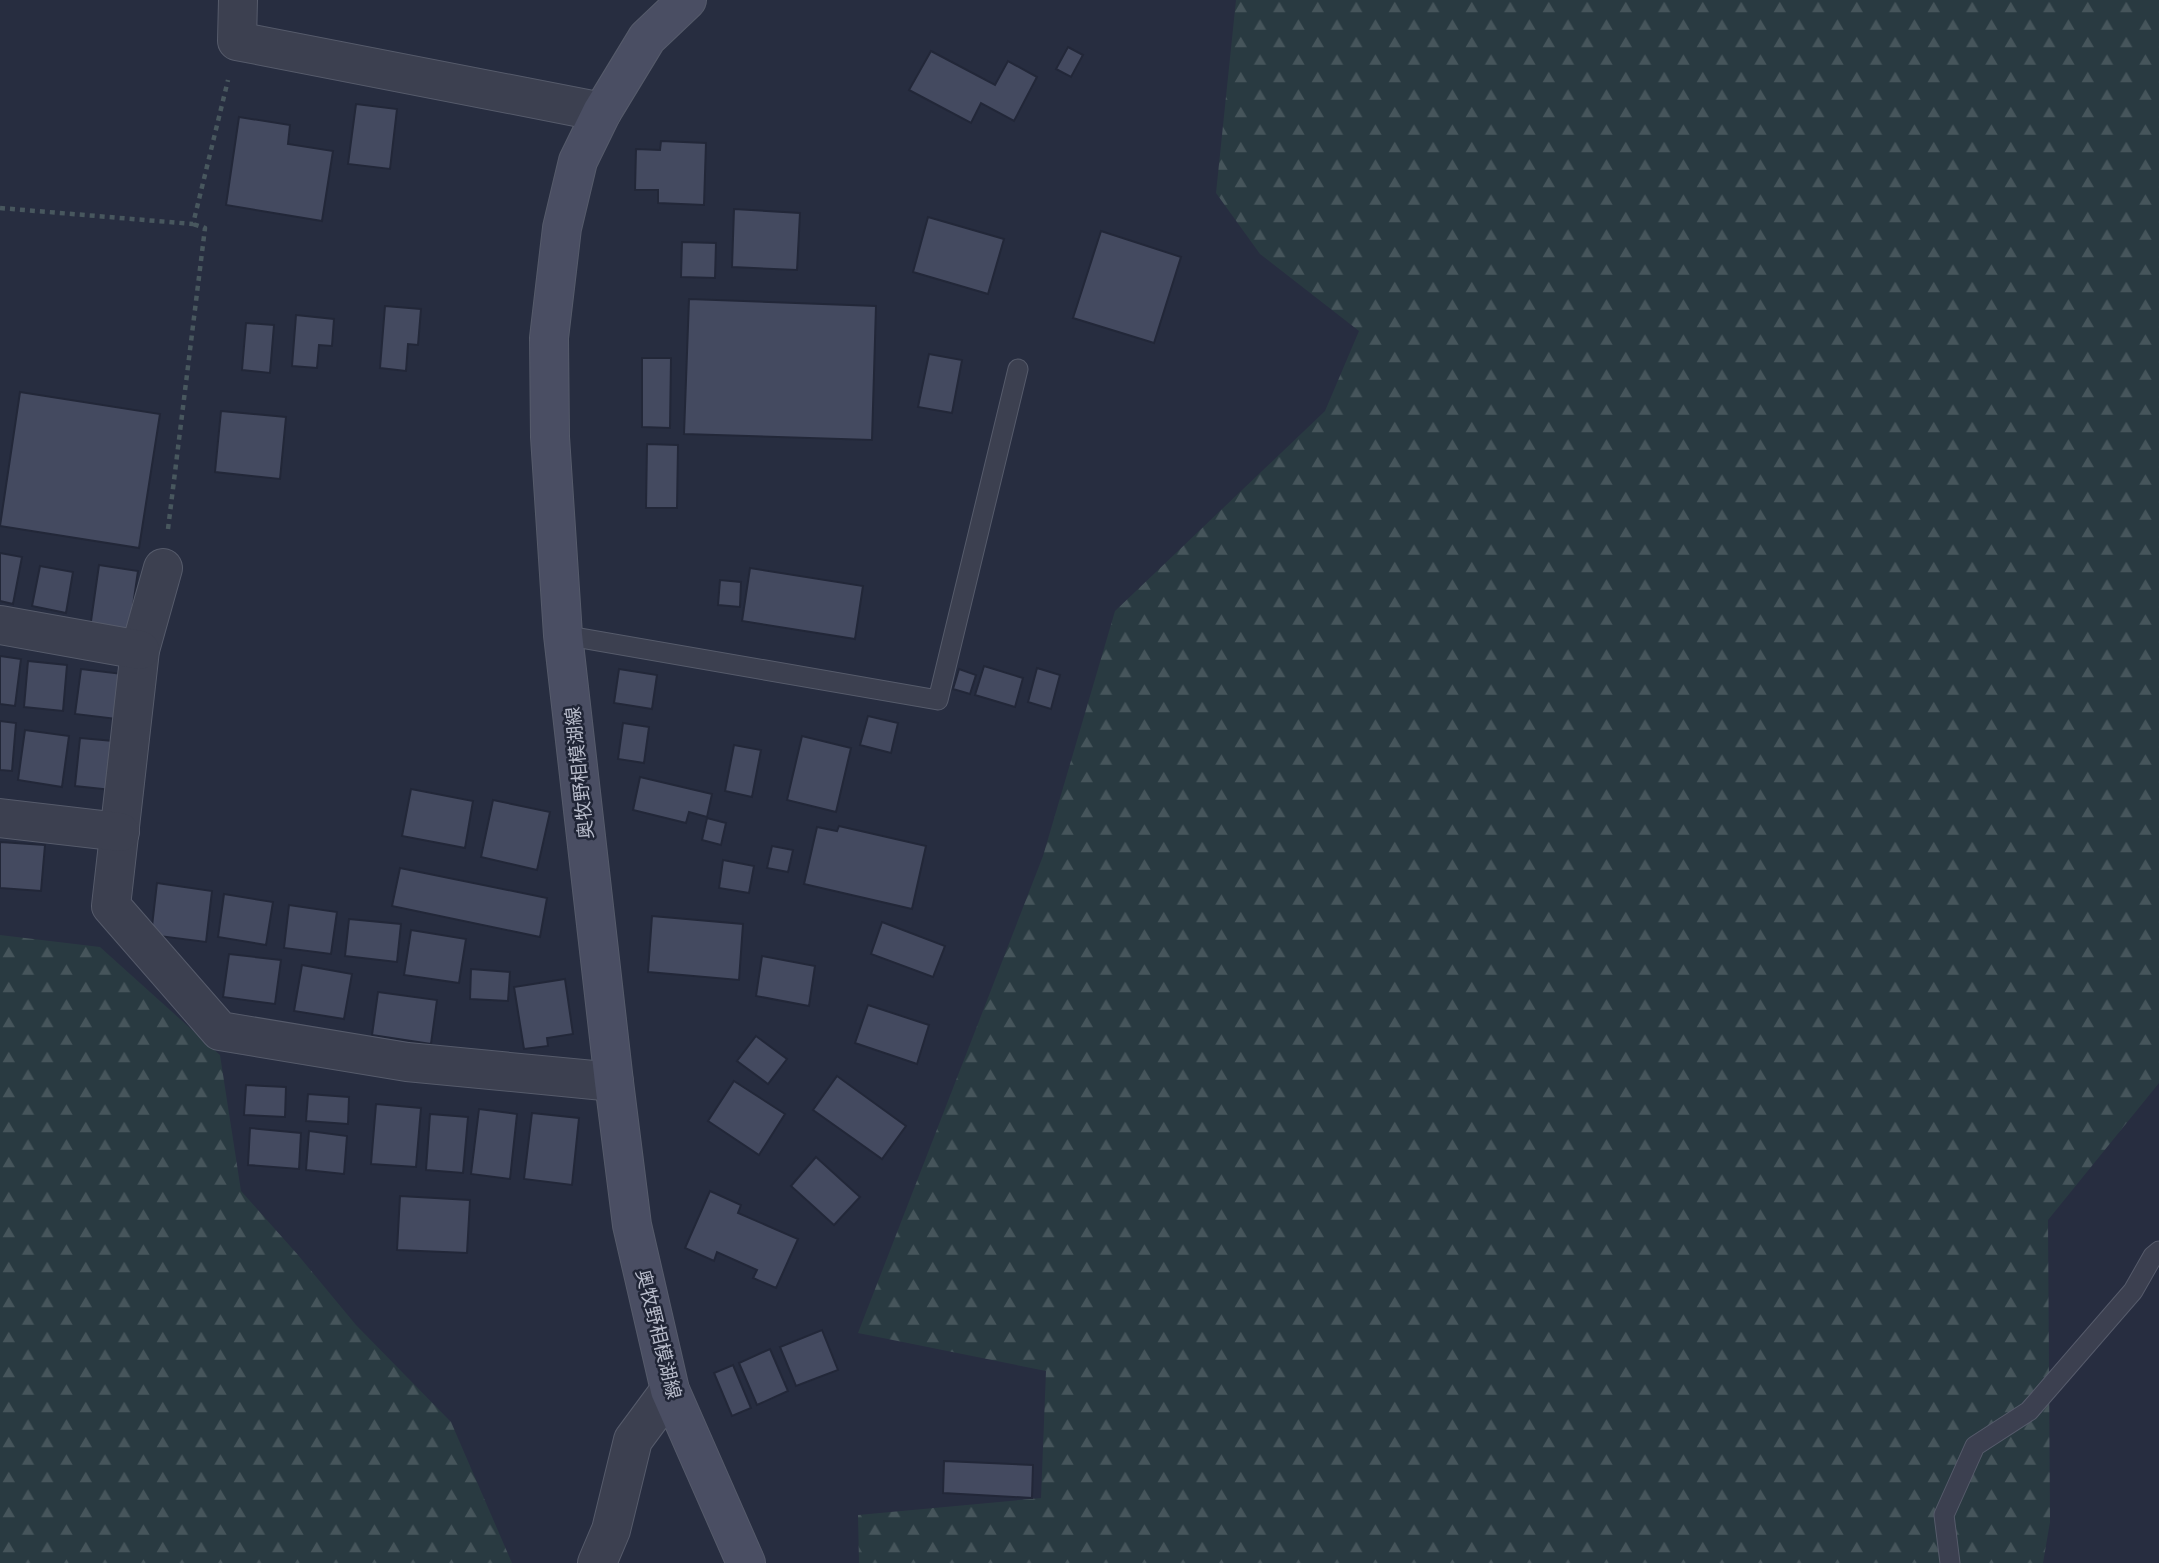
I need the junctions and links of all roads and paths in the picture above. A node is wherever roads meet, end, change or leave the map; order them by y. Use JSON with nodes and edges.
{"nodes":[{"id":1,"x":238,"y":0,"type":"edge"},
{"id":2,"x":687,"y":0,"type":"edge"},
{"id":3,"x":237,"y":41,"type":"junction"},
{"id":4,"x":602,"y":112,"type":"junction"},
{"id":5,"x":0,"y":208,"type":"edge"},
{"id":6,"x":193,"y":224,"type":"junction"},
{"id":7,"x":1018,"y":369,"type":"dead end"},
{"id":8,"x":163,"y":568,"type":"joint"},
{"id":9,"x":0,"y":625,"type":"edge"},
{"id":10,"x":563,"y":635,"type":"junction"},
{"id":11,"x":140,"y":650,"type":"junction"},
{"id":12,"x":0,"y":818,"type":"edge"},
{"id":13,"x":120,"y":832,"type":"junction"},
{"id":14,"x":614,"y":1082,"type":"junction"},
{"id":15,"x":2159,"y":1251,"type":"edge"},
{"id":16,"x":670,"y":1390,"type":"junction"},
{"id":17,"x":597,"y":1563,"type":"edge"},
{"id":18,"x":746,"y":1563,"type":"edge"},
{"id":19,"x":1950,"y":1563,"type":"edge"}],
"edges":[{"from":1,"to":3,"type":"street"},
{"from":2,"to":4,"type":"main road","name":"奥牧野相模湖線"},
{"from":3,"to":4,"type":"street"},
{"from":3,"to":6,"type":"path"},
{"from":4,"to":10,"type":"main road","name":"奥牧野相模湖線"},
{"from":5,"to":6,"type":"path"},
{"from":6,"to":8,"type":"path"},
{"from":7,"to":10,"type":"lane"},
{"from":8,"to":11,"type":"street"},
{"from":9,"to":11,"type":"street"},
{"from":10,"to":14,"type":"main road","name":"奥牧野相模湖線"},
{"from":11,"to":13,"type":"street"},
{"from":12,"to":13,"type":"street"},
{"from":13,"to":14,"type":"street"},
{"from":14,"to":16,"type":"main road","name":"奥牧野相模湖線"},
{"from":15,"to":19,"type":"lane"},
{"from":16,"to":17,"type":"street"},
{"from":16,"to":18,"type":"main road","name":"奥牧野相模湖線"}]}
